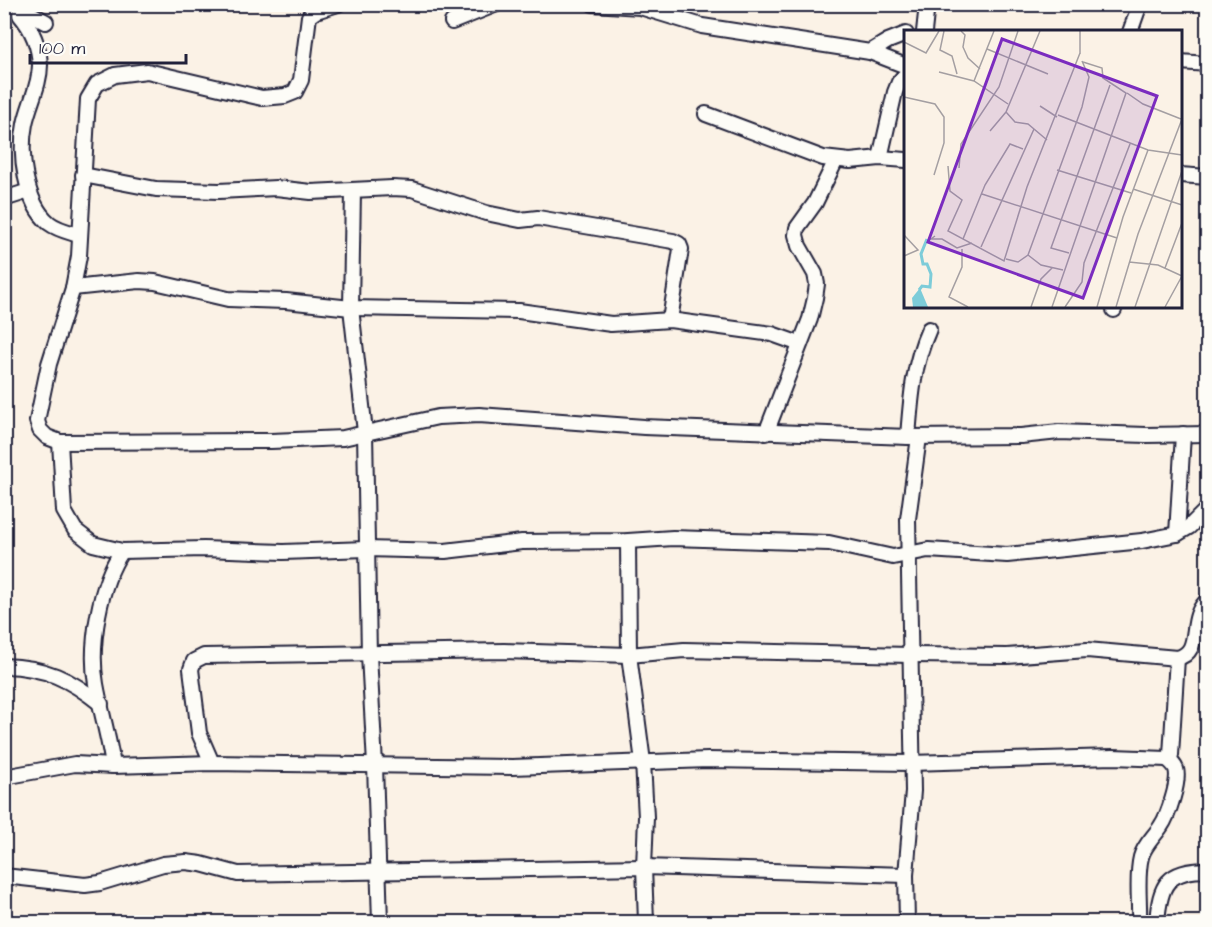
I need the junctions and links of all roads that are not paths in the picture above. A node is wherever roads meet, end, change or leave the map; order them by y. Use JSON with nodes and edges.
{"nodes":[{"id":1,"x":338,"y":4,"type":"edge"},
{"id":2,"x":496,"y":4,"type":"edge"},
{"id":3,"x":592,"y":4,"type":"edge"},
{"id":4,"x":927,"y":4,"type":"edge"},
{"id":5,"x":1140,"y":4,"type":"edge"},
{"id":6,"x":46,"y":22,"type":"dead end"},
{"id":7,"x":452,"y":22,"type":"dead end"},
{"id":8,"x":922,"y":30,"type":"edge"},
{"id":9,"x":1131,"y":30,"type":"edge"},
{"id":10,"x":904,"y":35,"type":"edge"},
{"id":11,"x":870,"y":52,"type":"junction"},
{"id":12,"x":1182,"y":62,"type":"edge"},
{"id":13,"x":1208,"y":63,"type":"edge"},
{"id":14,"x":904,"y":65,"type":"edge"},
{"id":15,"x":904,"y":76,"type":"edge"},
{"id":16,"x":706,"y":114,"type":"dead end"},
{"id":17,"x":880,"y":158,"type":"junction"},
{"id":18,"x":836,"y":160,"type":"junction"},
{"id":19,"x":904,"y":160,"type":"edge"},
{"id":20,"x":83,"y":175,"type":"junction"},
{"id":21,"x":1182,"y":175,"type":"edge"},
{"id":22,"x":1208,"y":177,"type":"edge"},
{"id":23,"x":29,"y":191,"type":"junction"},
{"id":24,"x":353,"y":191,"type":"junction"},
{"id":25,"x":4,"y":199,"type":"edge"},
{"id":26,"x":79,"y":235,"type":"junction"},
{"id":27,"x":73,"y":288,"type":"junction"},
{"id":28,"x":351,"y":308,"type":"junction"},
{"id":29,"x":670,"y":320,"type":"junction"},
{"id":30,"x":929,"y":329,"type":"dead end"},
{"id":31,"x":800,"y":344,"type":"junction"},
{"id":32,"x":365,"y":432,"type":"junction"},
{"id":33,"x":766,"y":433,"type":"junction"},
{"id":34,"x":1183,"y":434,"type":"junction"},
{"id":35,"x":1208,"y":434,"type":"edge"},
{"id":36,"x":913,"y":437,"type":"junction"},
{"id":37,"x":60,"y":442,"type":"junction"},
{"id":38,"x":1208,"y":508,"type":"edge"},
{"id":39,"x":1177,"y":534,"type":"junction"},
{"id":40,"x":628,"y":541,"type":"junction"},
{"id":41,"x":366,"y":549,"type":"junction"},
{"id":42,"x":122,"y":551,"type":"junction"},
{"id":43,"x":907,"y":553,"type":"junction"},
{"id":44,"x":1208,"y":600,"type":"edge"},
{"id":45,"x":369,"y":655,"type":"junction"},
{"id":46,"x":629,"y":655,"type":"junction"},
{"id":47,"x":910,"y":656,"type":"junction"},
{"id":48,"x":1177,"y":658,"type":"junction"},
{"id":49,"x":4,"y":666,"type":"edge"},
{"id":50,"x":101,"y":704,"type":"junction"},
{"id":51,"x":1167,"y":759,"type":"junction"},
{"id":52,"x":642,"y":762,"type":"junction"},
{"id":53,"x":212,"y":763,"type":"junction"},
{"id":54,"x":912,"y":763,"type":"junction"},
{"id":55,"x":375,"y":765,"type":"junction"},
{"id":56,"x":113,"y":766,"type":"junction"},
{"id":57,"x":4,"y":777,"type":"edge"},
{"id":58,"x":644,"y":867,"type":"junction"},
{"id":59,"x":1208,"y":870,"type":"edge"},
{"id":60,"x":380,"y":871,"type":"junction"},
{"id":61,"x":906,"y":875,"type":"junction"},
{"id":62,"x":4,"y":876,"type":"edge"},
{"id":63,"x":380,"y":922,"type":"edge"},
{"id":64,"x":646,"y":922,"type":"edge"},
{"id":65,"x":907,"y":922,"type":"edge"},
{"id":66,"x":1139,"y":922,"type":"edge"},
{"id":67,"x":1157,"y":922,"type":"edge"}],
"edges":[{"from":1,"to":20,"type":"street"},
{"from":2,"to":7,"type":"street"},
{"from":3,"to":11,"type":"street"},
{"from":4,"to":8,"type":"street"},
{"from":5,"to":9,"type":"street"},
{"from":6,"to":23,"type":"street"},
{"from":10,"to":11,"type":"street"},
{"from":11,"to":14,"type":"street"},
{"from":12,"to":13,"type":"street"},
{"from":15,"to":17,"type":"street"},
{"from":16,"to":18,"type":"street"},
{"from":17,"to":18,"type":"street"},
{"from":17,"to":19,"type":"street"},
{"from":18,"to":31,"type":"street"},
{"from":20,"to":24,"type":"street"},
{"from":20,"to":26,"type":"street"},
{"from":21,"to":22,"type":"street"},
{"from":23,"to":25,"type":"street"},
{"from":23,"to":26,"type":"street"},
{"from":24,"to":28,"type":"street"},
{"from":24,"to":29,"type":"street"},
{"from":26,"to":27,"type":"street"},
{"from":27,"to":28,"type":"street"},
{"from":27,"to":37,"type":"street"},
{"from":28,"to":29,"type":"street"},
{"from":28,"to":32,"type":"street"},
{"from":29,"to":31,"type":"street"},
{"from":30,"to":36,"type":"street"},
{"from":31,"to":33,"type":"street"},
{"from":32,"to":33,"type":"street"},
{"from":32,"to":37,"type":"street"},
{"from":32,"to":41,"type":"street"},
{"from":33,"to":36,"type":"street"},
{"from":34,"to":35,"type":"street"},
{"from":34,"to":36,"type":"street"},
{"from":34,"to":39,"type":"street"},
{"from":36,"to":43,"type":"street"},
{"from":37,"to":42,"type":"street"},
{"from":38,"to":39,"type":"street"},
{"from":39,"to":43,"type":"street"},
{"from":40,"to":41,"type":"street"},
{"from":40,"to":43,"type":"street"},
{"from":40,"to":46,"type":"street"},
{"from":41,"to":42,"type":"street"},
{"from":41,"to":45,"type":"street"},
{"from":42,"to":50,"type":"street"},
{"from":43,"to":47,"type":"street"},
{"from":44,"to":48,"type":"street"},
{"from":45,"to":46,"type":"street"},
{"from":45,"to":53,"type":"street"},
{"from":45,"to":55,"type":"street"},
{"from":46,"to":47,"type":"street"},
{"from":46,"to":52,"type":"street"},
{"from":47,"to":48,"type":"street"},
{"from":47,"to":54,"type":"street"},
{"from":48,"to":51,"type":"street"},
{"from":49,"to":50,"type":"street"},
{"from":50,"to":56,"type":"street"},
{"from":51,"to":54,"type":"street"},
{"from":51,"to":66,"type":"street"},
{"from":52,"to":54,"type":"street"},
{"from":52,"to":55,"type":"street"},
{"from":52,"to":58,"type":"street"},
{"from":53,"to":55,"type":"street"},
{"from":53,"to":56,"type":"street"},
{"from":54,"to":61,"type":"street"},
{"from":55,"to":60,"type":"street"},
{"from":56,"to":57,"type":"street"},
{"from":58,"to":60,"type":"street"},
{"from":58,"to":61,"type":"street"},
{"from":58,"to":64,"type":"street"},
{"from":59,"to":67,"type":"street"},
{"from":60,"to":62,"type":"street"},
{"from":60,"to":63,"type":"street"},
{"from":61,"to":65,"type":"street"}]}
